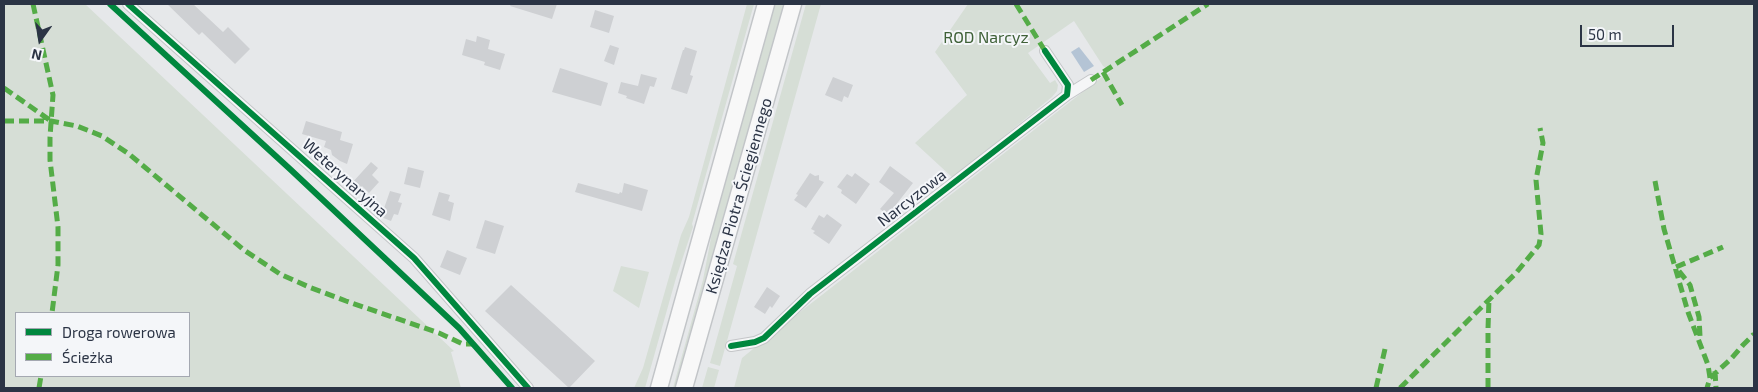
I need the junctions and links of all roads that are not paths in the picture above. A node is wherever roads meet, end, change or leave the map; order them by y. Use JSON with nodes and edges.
{"nodes":[{"id":1,"x":128,"y":4,"type":"edge"},
{"id":2,"x":766,"y":4,"type":"edge"},
{"id":3,"x":793,"y":4,"type":"edge"},
{"id":4,"x":1045,"y":51,"type":"dead end"},
{"id":5,"x":1091,"y":80,"type":"dead end"},
{"id":6,"x":1067,"y":95,"type":"junction"},
{"id":7,"x":731,"y":346,"type":"dead end"},
{"id":8,"x":528,"y":388,"type":"edge"},
{"id":9,"x":659,"y":388,"type":"edge"},
{"id":10,"x":684,"y":388,"type":"edge"}],
"edges":[{"from":1,"to":8,"type":"street","name":"Weterynaryjna"},
{"from":2,"to":9,"type":"main road","name":"Księdza Piotra Ściegiennego"},
{"from":3,"to":10,"type":"main road","name":"Księdza Piotra Ściegiennego"},
{"from":4,"to":6,"type":"street"},
{"from":5,"to":6,"type":"street","name":"Narcyzowa"},
{"from":6,"to":7,"type":"street","name":"Narcyzowa"}]}
